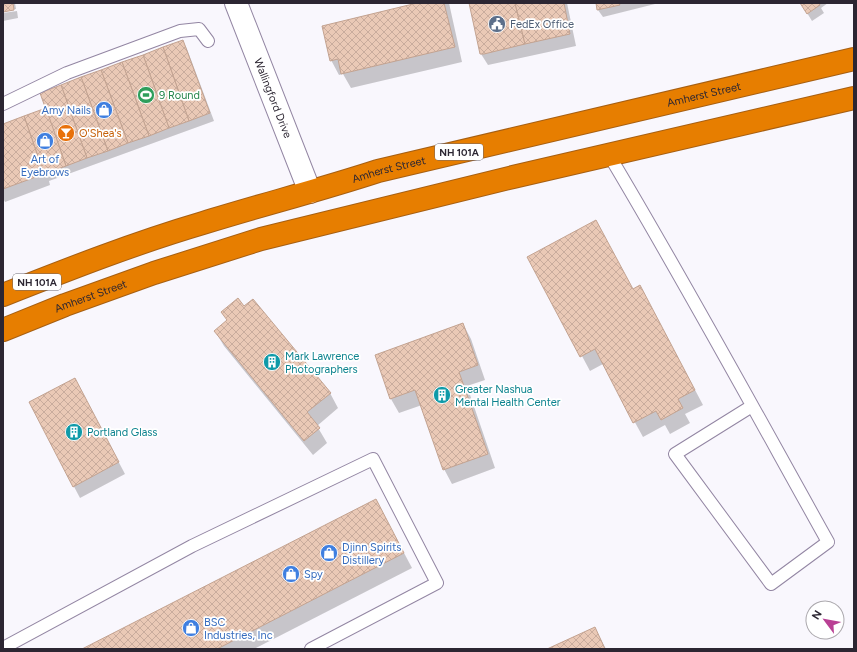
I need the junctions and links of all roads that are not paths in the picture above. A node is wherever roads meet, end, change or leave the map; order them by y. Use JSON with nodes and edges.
{"nodes":[{"id":1,"x":236,"y":3,"type":"edge"},
{"id":2,"x":208,"y":41,"type":"dead end"},
{"id":3,"x":854,"y":58,"type":"edge"},
{"id":4,"x":854,"y":98,"type":"edge"},
{"id":5,"x":3,"y":104,"type":"edge"},
{"id":6,"x":609,"y":155,"type":"junction"},
{"id":7,"x":310,"y":192,"type":"junction"},
{"id":8,"x":3,"y":295,"type":"edge"},
{"id":9,"x":3,"y":330,"type":"edge"},
{"id":10,"x":752,"y":406,"type":"junction"},
{"id":11,"x":3,"y":648,"type":"edge"},
{"id":12,"x":311,"y":649,"type":"edge"}],
"edges":[{"from":1,"to":7,"type":"street","name":"Wallingford Drive"},
{"from":2,"to":5,"type":"lane"},
{"from":3,"to":7,"type":"highway","name":"Amherst Street","number":"NH 101A"},
{"from":4,"to":6,"type":"highway","name":"Amherst Street","number":"NH 101A"},
{"from":6,"to":9,"type":"highway","name":"Amherst Street","number":"NH 101A"},
{"from":6,"to":10,"type":"lane"},
{"from":7,"to":8,"type":"highway","name":"Amherst Street","number":"NH 101A"},
{"from":10,"to":10,"type":"lane"},
{"from":11,"to":12,"type":"lane"}]}
